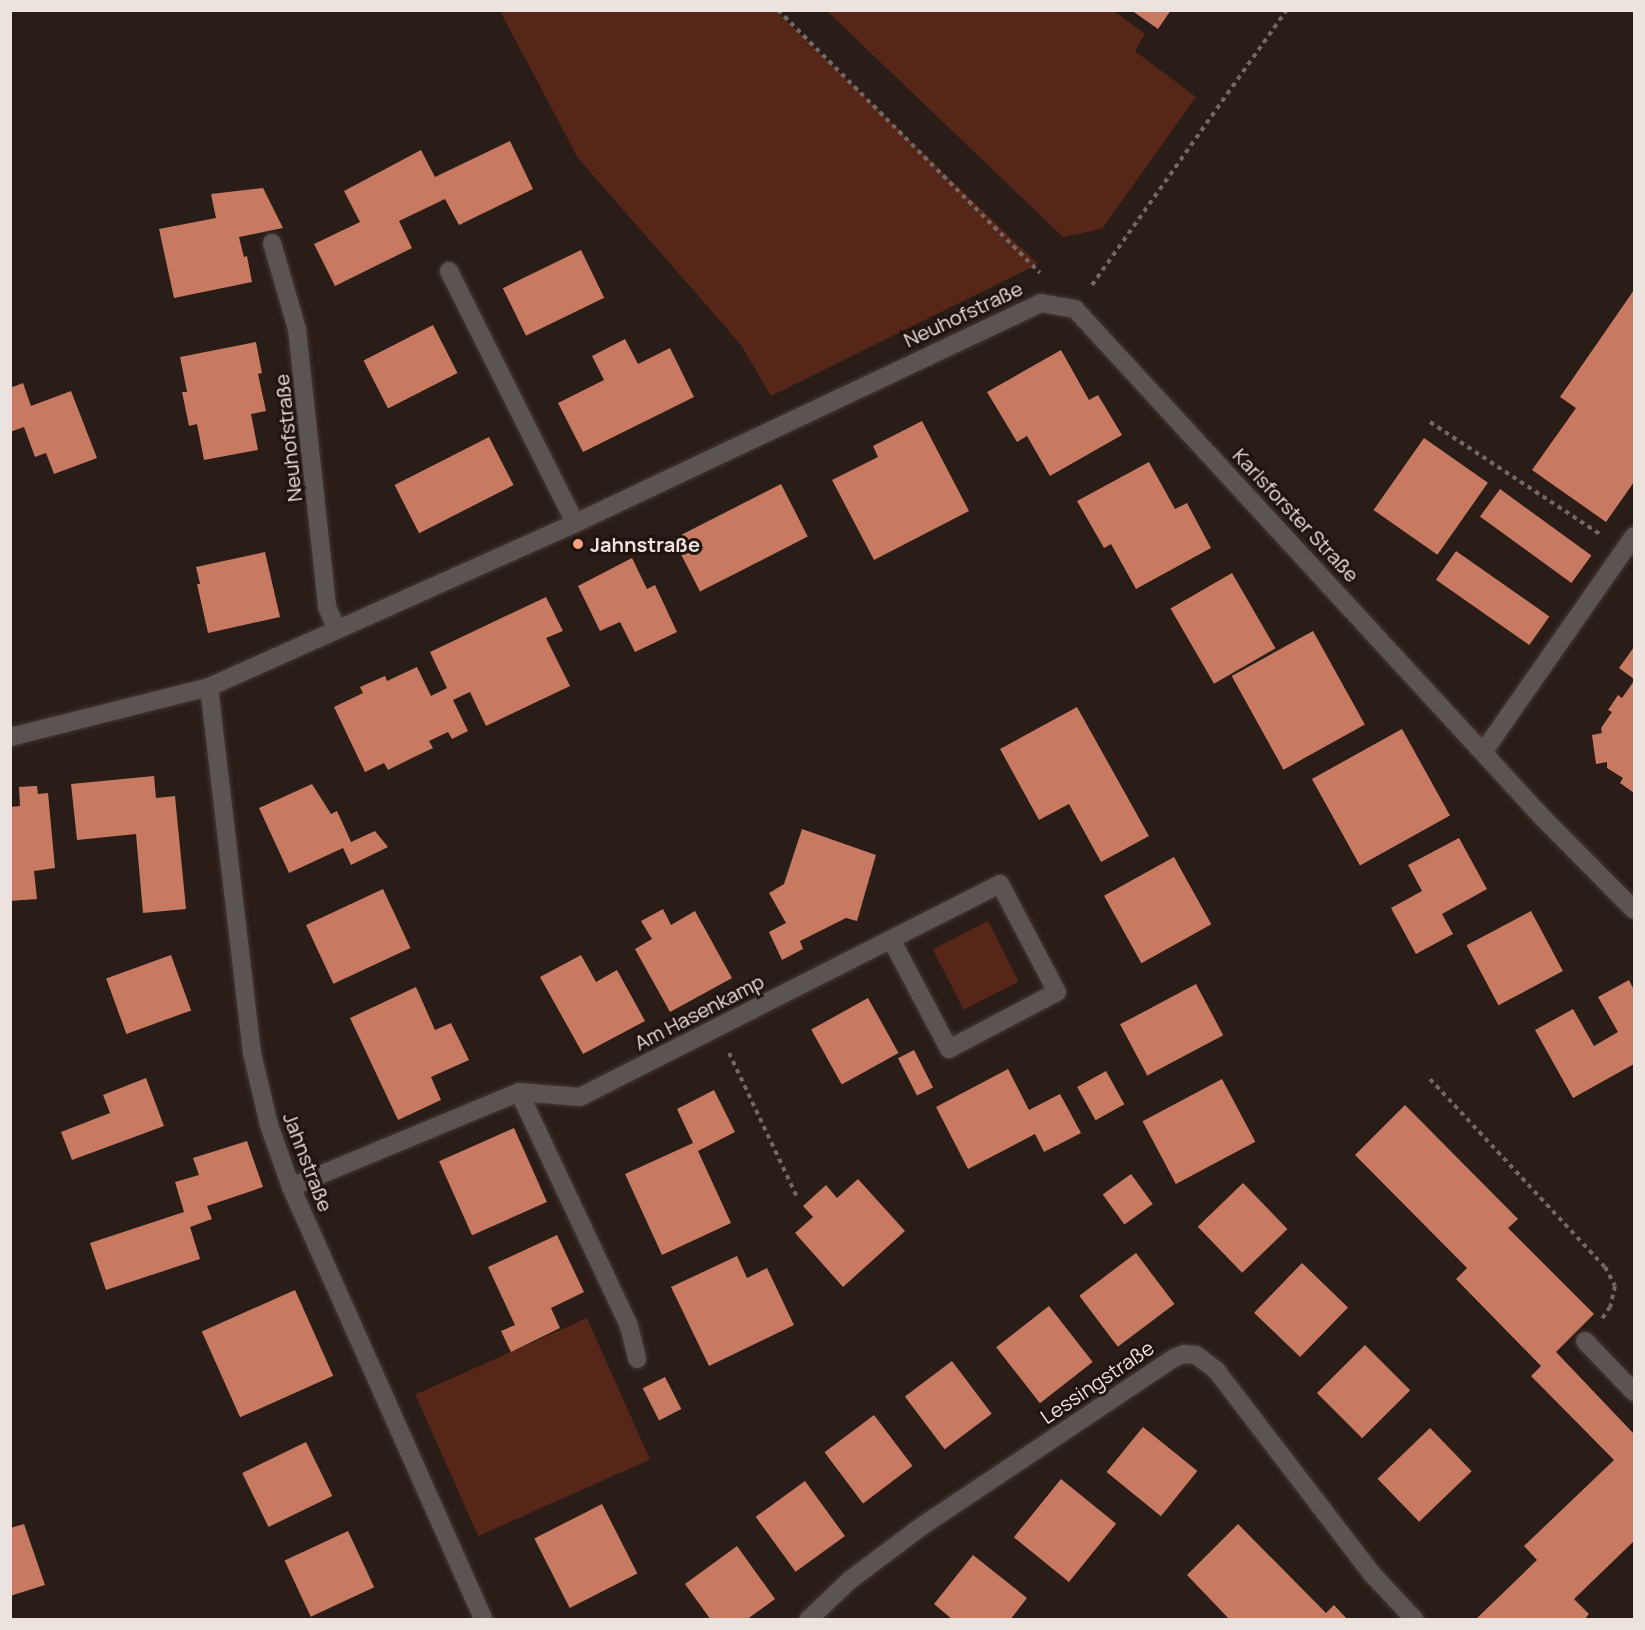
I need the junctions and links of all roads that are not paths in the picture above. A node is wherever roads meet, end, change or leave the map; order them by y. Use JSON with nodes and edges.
{"nodes":[{"id":1,"x":272,"y":243,"type":"dead end"},
{"id":2,"x":449,"y":271,"type":"dead end"},
{"id":3,"x":1075,"y":309,"type":"joint"},
{"id":4,"x":575,"y":523,"type":"junction"},
{"id":5,"x":1630,"y":543,"type":"edge"},
{"id":6,"x":337,"y":629,"type":"junction"},
{"id":7,"x":209,"y":687,"type":"junction"},
{"id":8,"x":10,"y":737,"type":"edge"},
{"id":9,"x":1484,"y":751,"type":"junction"},
{"id":10,"x":1635,"y":910,"type":"edge"},
{"id":11,"x":892,"y":941,"type":"junction"},
{"id":12,"x":519,"y":1092,"type":"junction"},
{"id":13,"x":291,"y":1187,"type":"junction"},
{"id":14,"x":1585,"y":1341,"type":"road end"},
{"id":15,"x":637,"y":1359,"type":"dead end"},
{"id":16,"x":1635,"y":1392,"type":"edge"},
{"id":17,"x":484,"y":1620,"type":"edge"},
{"id":18,"x":808,"y":1620,"type":"edge"},
{"id":19,"x":1415,"y":1620,"type":"edge"}],
"edges":[{"from":1,"to":6,"type":"street","name":"Neuhofstraße"},
{"from":2,"to":4,"type":"street"},
{"from":3,"to":4,"type":"street","name":"Neuhofstraße"},
{"from":3,"to":9,"type":"street","name":"Karlsforster Straße"},
{"from":4,"to":6,"type":"street","name":"Neuhofstraße"},
{"from":5,"to":9,"type":"street"},
{"from":6,"to":7,"type":"street","name":"Neuhofstraße"},
{"from":7,"to":8,"type":"street","name":"Neuhofstraße"},
{"from":7,"to":13,"type":"street","name":"Jahnstraße"},
{"from":9,"to":10,"type":"street","name":"Karlsforster Straße"},
{"from":11,"to":11,"type":"street","name":"Am Hasenkamp"},
{"from":11,"to":12,"type":"street","name":"Am Hasenkamp"},
{"from":12,"to":13,"type":"street","name":"Am Hasenkamp"},
{"from":12,"to":15,"type":"street"},
{"from":13,"to":17,"type":"street","name":"Jahnstraße"},
{"from":14,"to":16,"type":"street"},
{"from":18,"to":19,"type":"street","name":"Lessingstraße"}]}
